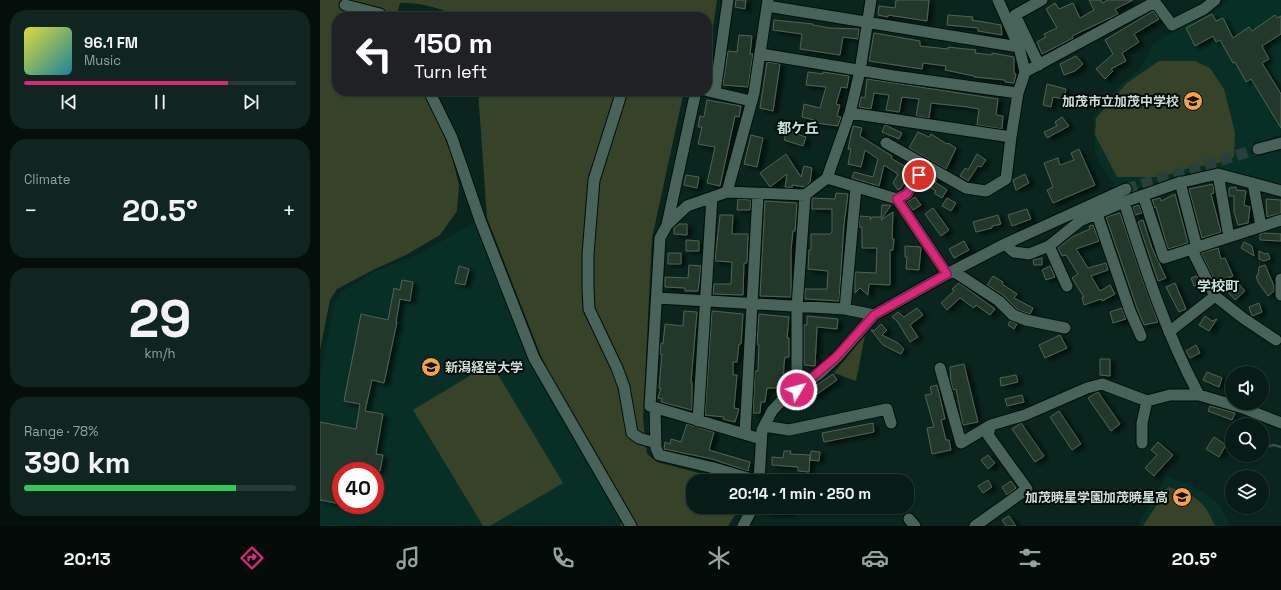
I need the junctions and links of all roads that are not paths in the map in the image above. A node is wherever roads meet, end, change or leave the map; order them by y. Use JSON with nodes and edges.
{"nodes":[{"id":1,"x":728,"y":0,"type":"edge"},
{"id":2,"x":872,"y":0,"type":"edge"},
{"id":3,"x":998,"y":0,"type":"edge"},
{"id":4,"x":1042,"y":0,"type":"edge"},
{"id":5,"x":1215,"y":0,"type":"edge"},
{"id":6,"x":1154,"y":1,"type":"edge"},
{"id":7,"x":768,"y":3,"type":"edge"},
{"id":8,"x":345,"y":5,"type":"dead end"},
{"id":9,"x":372,"y":12,"type":"edge"},
{"id":10,"x":869,"y":22,"type":"junction"},
{"id":11,"x":1019,"y":47,"type":"junction"},
{"id":12,"x":761,"y":54,"type":"junction"},
{"id":13,"x":1039,"y":66,"type":"junction"},
{"id":14,"x":860,"y":71,"type":"junction"},
{"id":15,"x":1025,"y":72,"type":"junction"},
{"id":16,"x":712,"y":86,"type":"edge"},
{"id":17,"x":712,"y":91,"type":"edge"},
{"id":18,"x":1018,"y":93,"type":"junction"},
{"id":19,"x":432,"y":96,"type":"edge"},
{"id":20,"x":620,"y":96,"type":"edge"},
{"id":21,"x":695,"y":96,"type":"edge"},
{"id":22,"x":752,"y":101,"type":"junction"},
{"id":23,"x":850,"y":113,"type":"junction"},
{"id":24,"x":1011,"y":137,"type":"junction"},
{"id":25,"x":1281,"y":143,"type":"edge"},
{"id":26,"x":886,"y":144,"type":"dead end"},
{"id":27,"x":1258,"y":149,"type":"tunnel mouth"},
{"id":28,"x":925,"y":165,"type":"junction"},
{"id":29,"x":1218,"y":174,"type":"junction"},
{"id":30,"x":828,"y":178,"type":"junction"},
{"id":31,"x":1180,"y":182,"type":"junction"},
{"id":32,"x":1253,"y":183,"type":"junction"},
{"id":33,"x":856,"y":187,"type":"junction"},
{"id":34,"x":1126,"y":189,"type":"tunnel mouth"},
{"id":35,"x":1281,"y":191,"type":"edge"},
{"id":36,"x":727,"y":192,"type":"junction"},
{"id":37,"x":758,"y":194,"type":"junction"},
{"id":38,"x":1143,"y":195,"type":"junction"},
{"id":39,"x":805,"y":196,"type":"junction"},
{"id":40,"x":712,"y":197,"type":"junction"},
{"id":41,"x":897,"y":199,"type":"junction"},
{"id":42,"x":1124,"y":202,"type":"junction"},
{"id":43,"x":1097,"y":214,"type":"junction"},
{"id":44,"x":1281,"y":220,"type":"edge"},
{"id":45,"x":667,"y":225,"type":"junction"},
{"id":46,"x":1261,"y":226,"type":"junction"},
{"id":47,"x":1229,"y":237,"type":"junction"},
{"id":48,"x":1005,"y":244,"type":"junction"},
{"id":49,"x":1049,"y":246,"type":"junction"},
{"id":50,"x":1194,"y":249,"type":"junction"},
{"id":51,"x":950,"y":272,"type":"junction"},
{"id":52,"x":1281,"y":279,"type":"edge"},
{"id":53,"x":1067,"y":286,"type":"dead end"},
{"id":54,"x":1281,"y":295,"type":"edge"},
{"id":55,"x":1215,"y":296,"type":"junction"},
{"id":56,"x":657,"y":298,"type":"junction"},
{"id":57,"x":706,"y":301,"type":"junction"},
{"id":58,"x":752,"y":304,"type":"junction"},
{"id":59,"x":797,"y":306,"type":"junction"},
{"id":60,"x":845,"y":309,"type":"junction"},
{"id":61,"x":874,"y":315,"type":"junction"},
{"id":62,"x":1066,"y":328,"type":"dead end"},
{"id":63,"x":1169,"y":332,"type":"junction"},
{"id":64,"x":1141,"y":336,"type":"dead end"},
{"id":65,"x":1276,"y":340,"type":"dead end"},
{"id":66,"x":940,"y":368,"type":"dead end"},
{"id":67,"x":797,"y":390,"type":"junction"},
{"id":68,"x":1199,"y":395,"type":"junction"},
{"id":69,"x":1147,"y":401,"type":"junction"},
{"id":70,"x":655,"y":408,"type":"junction"},
{"id":71,"x":698,"y":421,"type":"junction"},
{"id":72,"x":890,"y":423,"type":"dead end"},
{"id":73,"x":1281,"y":423,"type":"edge"},
{"id":74,"x":991,"y":425,"type":"junction"},
{"id":75,"x":764,"y":426,"type":"junction"},
{"id":76,"x":745,"y":434,"type":"junction"},
{"id":77,"x":761,"y":439,"type":"junction"},
{"id":78,"x":656,"y":442,"type":"junction"},
{"id":79,"x":1142,"y":443,"type":"dead end"},
{"id":80,"x":734,"y":474,"type":"edge"},
{"id":81,"x":758,"y":474,"type":"edge"},
{"id":82,"x":749,"y":514,"type":"edge"},
{"id":83,"x":990,"y":522,"type":"edge"},
{"id":84,"x":631,"y":526,"type":"edge"},
{"id":85,"x":743,"y":526,"type":"edge"},
{"id":86,"x":975,"y":526,"type":"edge"}],
"edges":[{"from":1,"to":16,"type":"street"},
{"from":2,"to":10,"type":"street"},
{"from":3,"to":11,"type":"street"},
{"from":4,"to":13,"type":"street"},
{"from":5,"to":6,"type":"street"},
{"from":6,"to":13,"type":"street"},
{"from":7,"to":10,"type":"street"},
{"from":7,"to":12,"type":"street"},
{"from":8,"to":9,"type":"street"},
{"from":10,"to":11,"type":"street"},
{"from":10,"to":14,"type":"street"},
{"from":11,"to":15,"type":"street"},
{"from":12,"to":14,"type":"street"},
{"from":12,"to":22,"type":"street"},
{"from":13,"to":15,"type":"street"},
{"from":14,"to":18,"type":"street"},
{"from":14,"to":23,"type":"street"},
{"from":15,"to":18,"type":"street"},
{"from":17,"to":22,"type":"street"},
{"from":18,"to":24,"type":"street"},
{"from":19,"to":84,"type":"street"},
{"from":20,"to":78,"type":"street"},
{"from":21,"to":45,"type":"street"},
{"from":22,"to":36,"type":"street"},
{"from":23,"to":24,"type":"street"},
{"from":23,"to":30,"type":"street"},
{"from":24,"to":28,"type":"street"},
{"from":25,"to":27,"type":"street"},
{"from":26,"to":28,"type":"street"},
{"from":28,"to":41,"type":"street"},
{"from":29,"to":31,"type":"street"},
{"from":29,"to":32,"type":"street"},
{"from":29,"to":47,"type":"street"},
{"from":30,"to":33,"type":"street"},
{"from":30,"to":39,"type":"street"},
{"from":31,"to":38,"type":"street"},
{"from":31,"to":50,"type":"street"},
{"from":32,"to":35,"type":"street"},
{"from":32,"to":46,"type":"street"},
{"from":33,"to":41,"type":"street"},
{"from":33,"to":60,"type":"street"},
{"from":34,"to":48,"type":"street"},
{"from":36,"to":37,"type":"street"},
{"from":36,"to":40,"type":"street"},
{"from":37,"to":39,"type":"street"},
{"from":37,"to":58,"type":"street"},
{"from":38,"to":42,"type":"street"},
{"from":38,"to":50,"type":"street"},
{"from":39,"to":59,"type":"street"},
{"from":40,"to":45,"type":"street"},
{"from":40,"to":57,"type":"street"},
{"from":41,"to":51,"type":"street"},
{"from":42,"to":43,"type":"street"},
{"from":42,"to":63,"type":"street"},
{"from":43,"to":49,"type":"street"},
{"from":43,"to":64,"type":"street"},
{"from":44,"to":46,"type":"street"},
{"from":45,"to":56,"type":"street"},
{"from":46,"to":47,"type":"street"},
{"from":47,"to":50,"type":"street"},
{"from":48,"to":49,"type":"street"},
{"from":48,"to":51,"type":"street"},
{"from":49,"to":53,"type":"street"},
{"from":50,"to":55,"type":"street"},
{"from":51,"to":61,"type":"street"},
{"from":51,"to":62,"type":"street"},
{"from":52,"to":54,"type":"street"},
{"from":55,"to":63,"type":"street"},
{"from":55,"to":65,"type":"street"},
{"from":56,"to":57,"type":"street"},
{"from":56,"to":70,"type":"street"},
{"from":57,"to":58,"type":"street"},
{"from":57,"to":71,"type":"street"},
{"from":58,"to":59,"type":"street"},
{"from":58,"to":76,"type":"street"},
{"from":59,"to":60,"type":"street"},
{"from":59,"to":67,"type":"street"},
{"from":60,"to":61,"type":"street"},
{"from":61,"to":67,"type":"street"},
{"from":63,"to":68,"type":"street"},
{"from":66,"to":74,"type":"street"},
{"from":67,"to":75,"type":"street"},
{"from":68,"to":69,"type":"street"},
{"from":68,"to":73,"type":"street"},
{"from":69,"to":74,"type":"street"},
{"from":69,"to":79,"type":"street"},
{"from":70,"to":71,"type":"street"},
{"from":70,"to":78,"type":"street"},
{"from":71,"to":76,"type":"street"},
{"from":72,"to":75,"type":"street"},
{"from":74,"to":83,"type":"street"},
{"from":75,"to":77,"type":"street"},
{"from":76,"to":77,"type":"street"},
{"from":77,"to":81,"type":"street"},
{"from":78,"to":80,"type":"street"},
{"from":82,"to":85,"type":"street"},
{"from":83,"to":86,"type":"street"}]}
